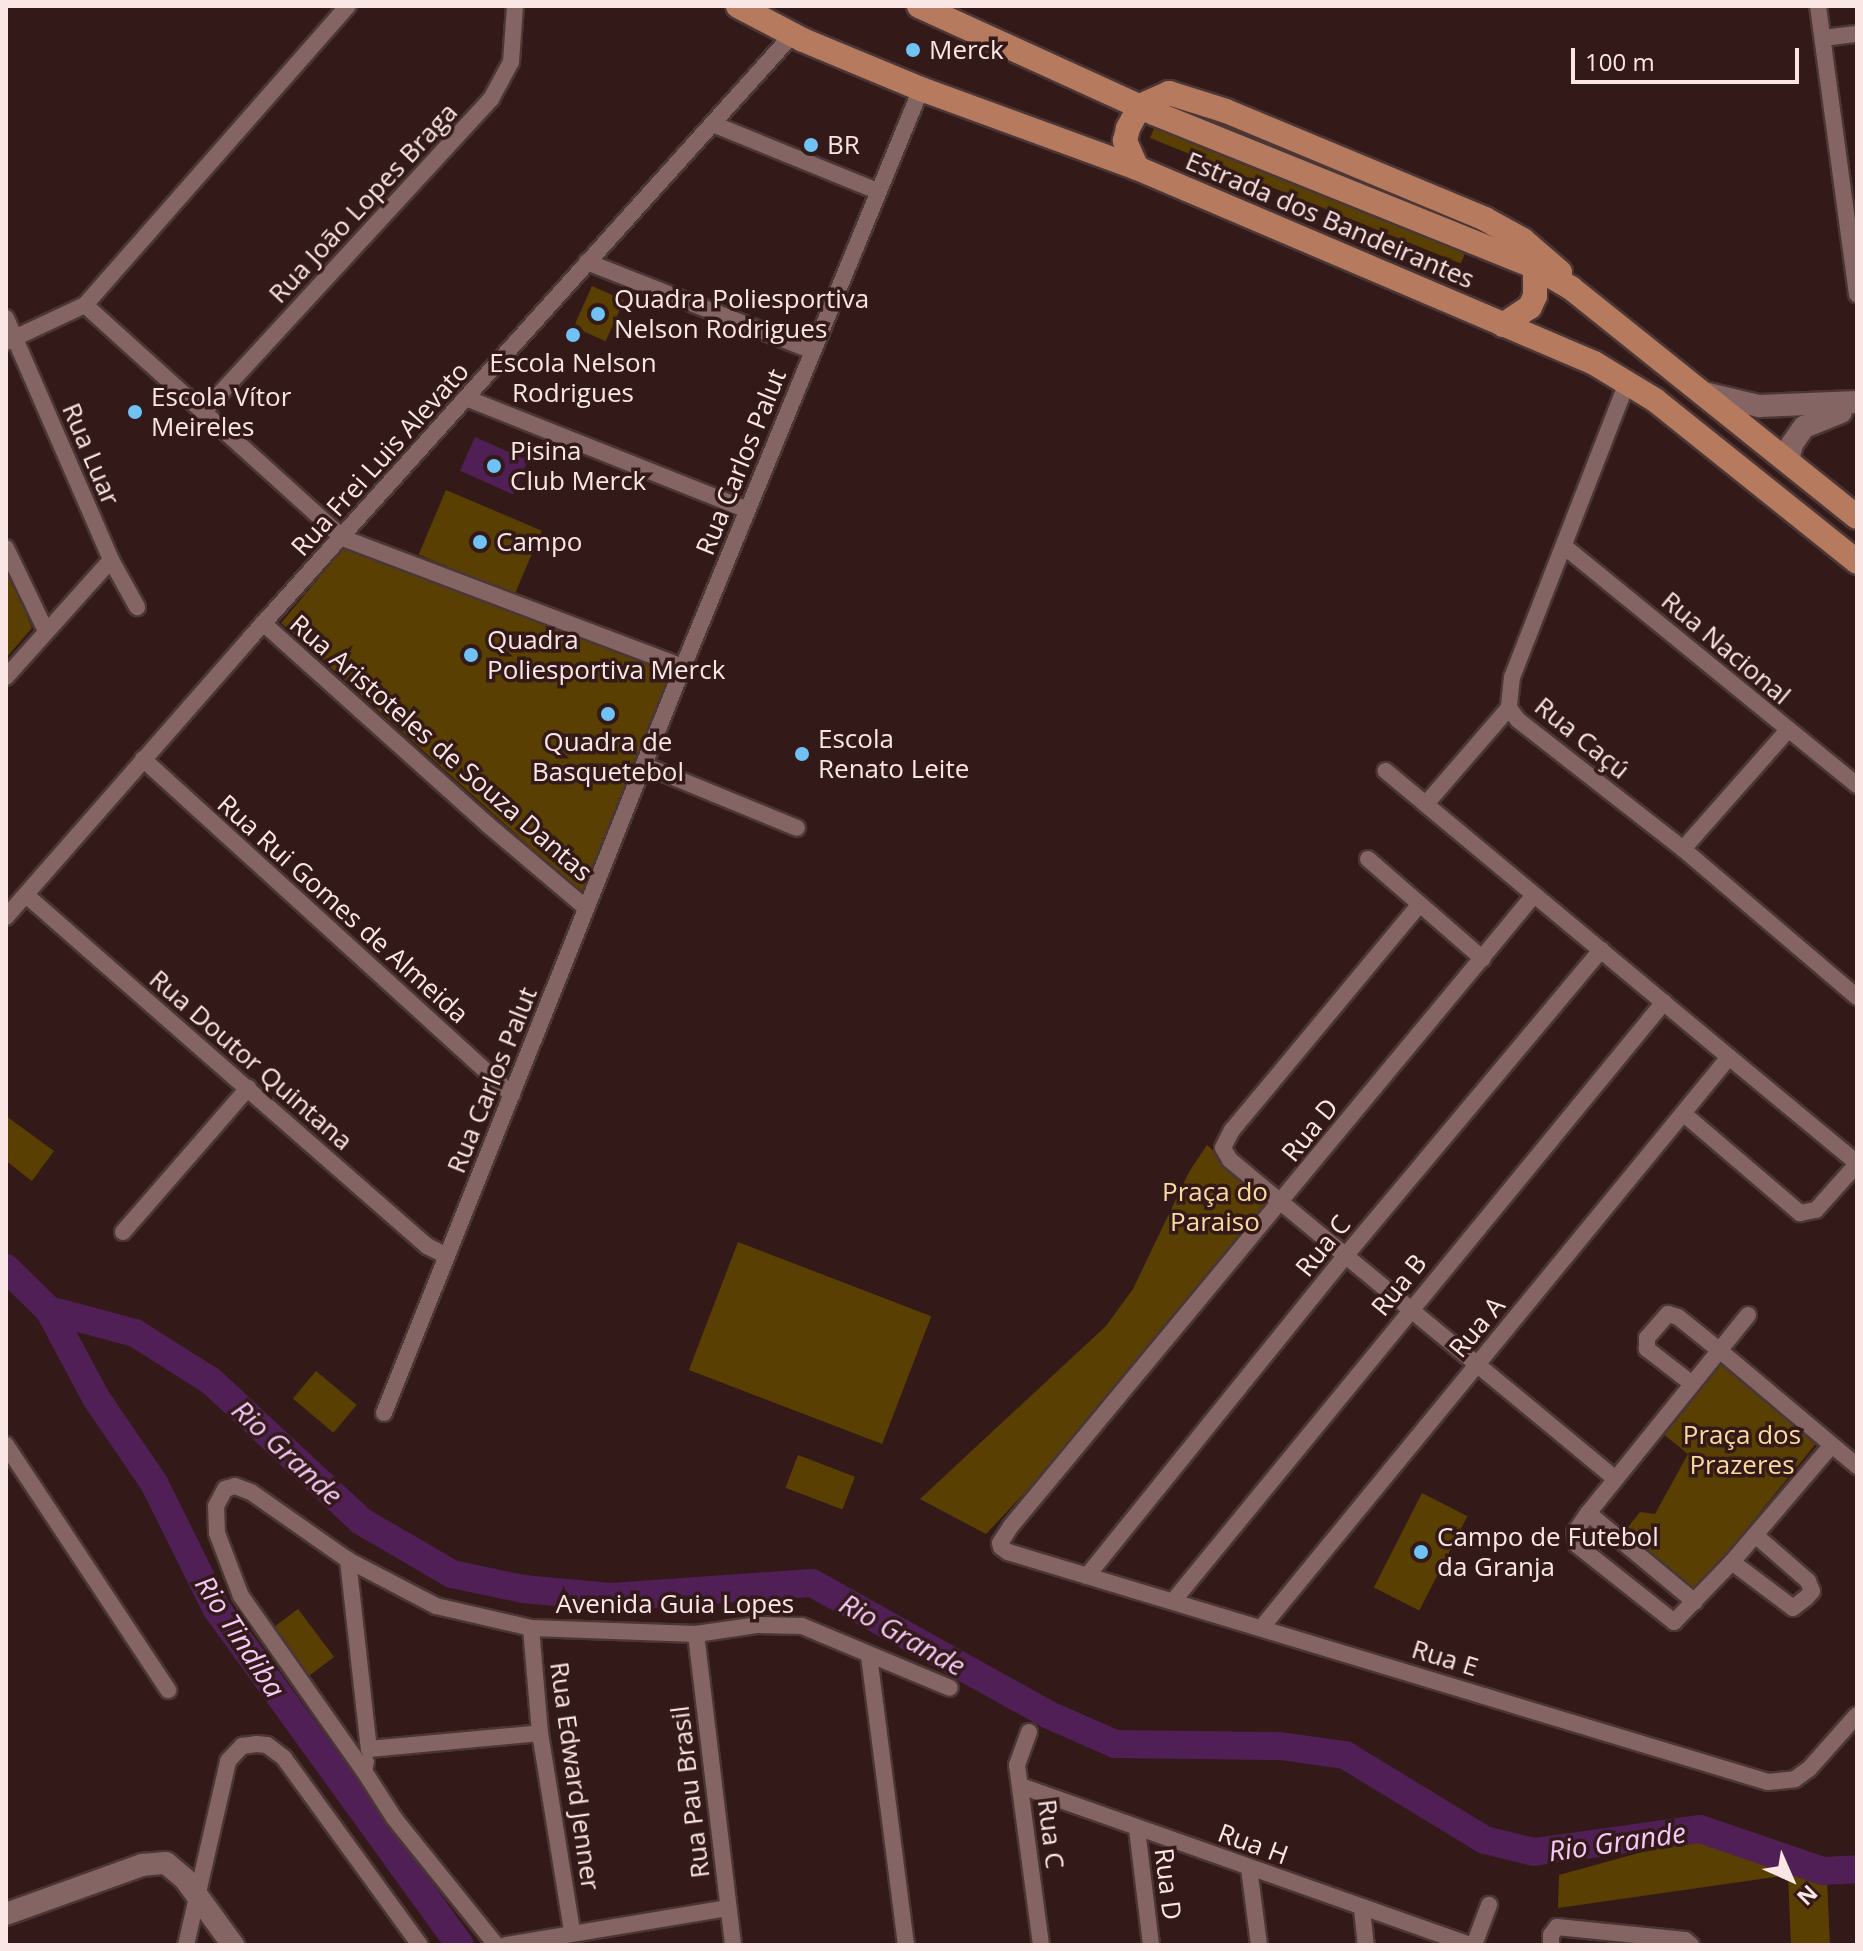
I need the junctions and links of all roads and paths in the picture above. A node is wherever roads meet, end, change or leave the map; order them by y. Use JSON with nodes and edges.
{"nodes":[{"id":1,"x":348,"y":6,"type":"edge"},
{"id":2,"x":515,"y":6,"type":"edge"},
{"id":3,"x":919,"y":6,"type":"edge"},
{"id":4,"x":1818,"y":6,"type":"edge"},
{"id":5,"x":738,"y":7,"type":"edge"},
{"id":6,"x":1857,"y":34,"type":"edge"},
{"id":7,"x":792,"y":35,"type":"junction"},
{"id":8,"x":1823,"y":38,"type":"junction"},
{"id":9,"x":921,"y":89,"type":"junction"},
{"id":10,"x":1140,"y":106,"type":"junction"},
{"id":11,"x":713,"y":124,"type":"junction"},
{"id":12,"x":1137,"y":168,"type":"junction"},
{"id":13,"x":877,"y":191,"type":"junction"},
{"id":14,"x":1523,"y":240,"type":"junction"},
{"id":15,"x":587,"y":262,"type":"junction"},
{"id":16,"x":1535,"y":267,"type":"junction"},
{"id":17,"x":1571,"y":288,"type":"junction"},
{"id":18,"x":1857,"y":294,"type":"edge"},
{"id":19,"x":85,"y":305,"type":"junction"},
{"id":20,"x":6,"y":318,"type":"edge"},
{"id":21,"x":1503,"y":325,"type":"junction"},
{"id":22,"x":10,"y":340,"type":"edge"},
{"id":23,"x":813,"y":351,"type":"junction"},
{"id":24,"x":1628,"y":380,"type":"junction"},
{"id":25,"x":1704,"y":393,"type":"junction"},
{"id":26,"x":466,"y":398,"type":"junction"},
{"id":27,"x":1857,"y":403,"type":"edge"},
{"id":28,"x":204,"y":411,"type":"junction"},
{"id":29,"x":1788,"y":461,"type":"junction"},
{"id":30,"x":748,"y":510,"type":"junction"},
{"id":31,"x":1857,"y":517,"type":"edge"},
{"id":32,"x":343,"y":538,"type":"junction"},
{"id":33,"x":1565,"y":547,"type":"junction"},
{"id":34,"x":6,"y":548,"type":"edge"},
{"id":35,"x":111,"y":560,"type":"junction"},
{"id":36,"x":1857,"y":562,"type":"edge"},
{"id":37,"x":137,"y":607,"type":"dead end"},
{"id":38,"x":263,"y":623,"type":"junction"},
{"id":39,"x":46,"y":631,"type":"junction"},
{"id":40,"x":683,"y":667,"type":"junction"},
{"id":41,"x":6,"y":677,"type":"edge"},
{"id":42,"x":1509,"y":708,"type":"junction"},
{"id":43,"x":1788,"y":730,"type":"junction"},
{"id":44,"x":143,"y":759,"type":"junction"},
{"id":45,"x":646,"y":766,"type":"junction"},
{"id":46,"x":1386,"y":771,"type":"dead end"},
{"id":47,"x":1857,"y":785,"type":"edge"},
{"id":48,"x":1426,"y":804,"type":"junction"},
{"id":49,"x":797,"y":828,"type":"dead end"},
{"id":50,"x":1683,"y":849,"type":"junction"},
{"id":51,"x":1368,"y":859,"type":"dead end"},
{"id":52,"x":26,"y":895,"type":"junction"},
{"id":53,"x":1534,"y":895,"type":"junction"},
{"id":54,"x":1419,"y":905,"type":"junction"},
{"id":55,"x":586,"y":908,"type":"junction"},
{"id":56,"x":6,"y":917,"type":"edge"},
{"id":57,"x":1601,"y":950,"type":"junction"},
{"id":58,"x":1483,"y":959,"type":"junction"},
{"id":59,"x":1857,"y":997,"type":"edge"},
{"id":60,"x":1664,"y":1002,"type":"junction"},
{"id":61,"x":1729,"y":1057,"type":"junction"},
{"id":62,"x":248,"y":1088,"type":"junction"},
{"id":63,"x":512,"y":1095,"type":"junction"},
{"id":64,"x":1684,"y":1114,"type":"junction"},
{"id":65,"x":1857,"y":1163,"type":"edge"},
{"id":66,"x":1283,"y":1202,"type":"junction"},
{"id":67,"x":123,"y":1232,"type":"dead end"},
{"id":68,"x":1346,"y":1255,"type":"junction"},
{"id":69,"x":447,"y":1256,"type":"junction"},
{"id":70,"x":1409,"y":1310,"type":"junction"},
{"id":71,"x":1748,"y":1315,"type":"dead end"},
{"id":72,"x":1718,"y":1349,"type":"junction"},
{"id":73,"x":1476,"y":1366,"type":"junction"},
{"id":74,"x":1691,"y":1383,"type":"junction"},
{"id":75,"x":384,"y":1413,"type":"dead end"},
{"id":76,"x":6,"y":1445,"type":"edge"},
{"id":77,"x":1831,"y":1446,"type":"junction"},
{"id":78,"x":1857,"y":1466,"type":"edge"},
{"id":79,"x":1615,"y":1478,"type":"junction"},
{"id":80,"x":1588,"y":1513,"type":"junction"},
{"id":81,"x":1755,"y":1535,"type":"junction"},
{"id":82,"x":1000,"y":1543,"type":"joint"},
{"id":83,"x":348,"y":1560,"type":"junction"},
{"id":84,"x":1732,"y":1562,"type":"junction"},
{"id":85,"x":1087,"y":1576,"type":"junction"},
{"id":86,"x":1174,"y":1600,"type":"junction"},
{"id":87,"x":1695,"y":1602,"type":"junction"},
{"id":88,"x":1262,"y":1627,"type":"junction"},
{"id":89,"x":531,"y":1628,"type":"junction"},
{"id":90,"x":696,"y":1634,"type":"junction"},
{"id":91,"x":869,"y":1656,"type":"junction"},
{"id":92,"x":950,"y":1688,"type":"dead end"},
{"id":93,"x":168,"y":1690,"type":"dead end"},
{"id":94,"x":1857,"y":1715,"type":"edge"},
{"id":95,"x":1029,"y":1732,"type":"dead end"},
{"id":96,"x":540,"y":1733,"type":"junction"},
{"id":97,"x":369,"y":1749,"type":"junction"},
{"id":98,"x":364,"y":1771,"type":"junction"},
{"id":99,"x":1021,"y":1786,"type":"junction"},
{"id":100,"x":1137,"y":1829,"type":"junction"},
{"id":101,"x":1249,"y":1868,"type":"junction"},
{"id":102,"x":196,"y":1894,"type":"junction"},
{"id":103,"x":1489,"y":1905,"type":"dead end"},
{"id":104,"x":728,"y":1908,"type":"junction"},
{"id":105,"x":1362,"y":1909,"type":"junction"},
{"id":106,"x":6,"y":1914,"type":"edge"},
{"id":107,"x":572,"y":1931,"type":"junction"},
{"id":108,"x":186,"y":1945,"type":"edge"},
{"id":109,"x":233,"y":1945,"type":"edge"},
{"id":110,"x":420,"y":1945,"type":"edge"},
{"id":111,"x":496,"y":1945,"type":"edge"},
{"id":112,"x":506,"y":1945,"type":"edge"},
{"id":113,"x":733,"y":1945,"type":"edge"},
{"id":114,"x":906,"y":1945,"type":"edge"},
{"id":115,"x":1041,"y":1945,"type":"edge"},
{"id":116,"x":1151,"y":1945,"type":"edge"},
{"id":117,"x":1259,"y":1945,"type":"edge"},
{"id":118,"x":1366,"y":1945,"type":"edge"},
{"id":119,"x":1472,"y":1945,"type":"edge"},
{"id":120,"x":1551,"y":1945,"type":"edge"},
{"id":121,"x":1691,"y":1945,"type":"edge"}],
"edges":[{"from":1,"to":19,"type":"street"},
{"from":2,"to":28,"type":"street","name":"Rua João Lopes Braga"},
{"from":3,"to":10,"type":"main road","name":"Estrada dos Bandeirantes"},
{"from":4,"to":8,"type":"street"},
{"from":5,"to":7,"type":"main road","name":"Estrada dos Bandeirantes"},
{"from":6,"to":8,"type":"street"},
{"from":7,"to":9,"type":"main road","name":"Estrada dos Bandeirantes"},
{"from":7,"to":11,"type":"street","name":"Rua Frei Luis Alevato"},
{"from":8,"to":18,"type":"street"},
{"from":9,"to":12,"type":"main road","name":"Estrada dos Bandeirantes"},
{"from":9,"to":13,"type":"street","name":"Rua Carlos Palut"},
{"from":10,"to":12,"type":"main road"},
{"from":10,"to":14,"type":"main road"},
{"from":10,"to":16,"type":"main road","name":"Estrada dos Bandeirantes"},
{"from":11,"to":13,"type":"street"},
{"from":11,"to":15,"type":"street","name":"Rua Frei Luis Alevato"},
{"from":12,"to":21,"type":"main road","name":"Estrada dos Bandeirantes"},
{"from":13,"to":23,"type":"street","name":"Rua Carlos Palut"},
{"from":14,"to":16,"type":"main road"},
{"from":14,"to":17,"type":"main road"},
{"from":15,"to":23,"type":"street"},
{"from":15,"to":26,"type":"street","name":"Rua Frei Luis Alevato"},
{"from":16,"to":17,"type":"main road","name":"Estrada dos Bandeirantes"},
{"from":16,"to":21,"type":"main road"},
{"from":17,"to":25,"type":"main road","name":"Estrada dos Bandeirantes"},
{"from":19,"to":22,"type":"street"},
{"from":19,"to":28,"type":"street"},
{"from":20,"to":22,"type":"street","name":"Rua Luar"},
{"from":21,"to":24,"type":"main road","name":"Estrada dos Bandeirantes"},
{"from":22,"to":35,"type":"street","name":"Rua Luar"},
{"from":23,"to":30,"type":"street","name":"Rua Carlos Palut"},
{"from":24,"to":33,"type":"street","name":"Rua Caçú"},
{"from":24,"to":36,"type":"main road","name":"Estrada dos Bandeirantes"},
{"from":25,"to":27,"type":"street"},
{"from":25,"to":29,"type":"main road","name":"Estrada dos Bandeirantes"},
{"from":26,"to":30,"type":"street"},
{"from":26,"to":32,"type":"street","name":"Rua Frei Luis Alevato"},
{"from":27,"to":29,"type":"street"},
{"from":28,"to":32,"type":"street"},
{"from":29,"to":31,"type":"main road","name":"Estrada dos Bandeirantes"},
{"from":30,"to":40,"type":"street","name":"Rua Carlos Palut"},
{"from":32,"to":38,"type":"street","name":"Rua Frei Luis Alevato"},
{"from":32,"to":40,"type":"street"},
{"from":33,"to":42,"type":"street","name":"Rua Caçú"},
{"from":33,"to":43,"type":"street","name":"Rua Nacional"},
{"from":34,"to":39,"type":"street"},
{"from":35,"to":37,"type":"street","name":"Rua Luar"},
{"from":35,"to":39,"type":"street"},
{"from":38,"to":44,"type":"street","name":"Rua Frei Luis Alevato"},
{"from":38,"to":55,"type":"street","name":"Rua Aristoteles de Souza Dantas"},
{"from":39,"to":41,"type":"street"},
{"from":40,"to":45,"type":"street","name":"Rua Carlos Palut"},
{"from":42,"to":48,"type":"street"},
{"from":42,"to":50,"type":"street","name":"Rua Caçú"},
{"from":43,"to":47,"type":"street","name":"Rua Nacional"},
{"from":43,"to":50,"type":"street"},
{"from":44,"to":52,"type":"street","name":"Rua Frei Luis Alevato"},
{"from":44,"to":63,"type":"street","name":"Rua Rui Gomes de Almeida"},
{"from":45,"to":49,"type":"street"},
{"from":45,"to":55,"type":"street","name":"Rua Carlos Palut"},
{"from":46,"to":48,"type":"street"},
{"from":48,"to":53,"type":"street"},
{"from":50,"to":59,"type":"street","name":"Rua Caçú"},
{"from":51,"to":54,"type":"street"},
{"from":52,"to":56,"type":"street","name":"Rua Frei Luis Alevato"},
{"from":52,"to":62,"type":"street","name":"Rua Doutor Quintana"},
{"from":53,"to":57,"type":"street"},
{"from":53,"to":58,"type":"street","name":"Rua D"},
{"from":54,"to":58,"type":"street"},
{"from":54,"to":66,"type":"street"},
{"from":55,"to":63,"type":"street","name":"Rua Carlos Palut"},
{"from":57,"to":60,"type":"street"},
{"from":57,"to":68,"type":"street","name":"Rua C"},
{"from":58,"to":66,"type":"street","name":"Rua D"},
{"from":60,"to":61,"type":"street"},
{"from":60,"to":70,"type":"street","name":"Rua B"},
{"from":61,"to":64,"type":"street","name":"Rua A"},
{"from":61,"to":65,"type":"street"},
{"from":62,"to":67,"type":"street"},
{"from":62,"to":69,"type":"street","name":"Rua Doutor Quintana"},
{"from":63,"to":69,"type":"street","name":"Rua Carlos Palut"},
{"from":64,"to":65,"type":"street"},
{"from":64,"to":73,"type":"street","name":"Rua A"},
{"from":66,"to":68,"type":"street"},
{"from":66,"to":82,"type":"street","name":"Rua D"},
{"from":68,"to":70,"type":"street"},
{"from":68,"to":85,"type":"street","name":"Rua C"},
{"from":69,"to":75,"type":"street","name":"Rua Carlos Palut"},
{"from":70,"to":73,"type":"street"},
{"from":70,"to":86,"type":"street","name":"Rua B"},
{"from":71,"to":72,"type":"street"},
{"from":72,"to":74,"type":"street"},
{"from":72,"to":74,"type":"street"},
{"from":72,"to":77,"type":"street"},
{"from":73,"to":79,"type":"street"},
{"from":73,"to":88,"type":"street","name":"Rua A"},
{"from":74,"to":79,"type":"street"},
{"from":76,"to":93,"type":"street"},
{"from":77,"to":78,"type":"street"},
{"from":77,"to":81,"type":"street"},
{"from":79,"to":80,"type":"street"},
{"from":80,"to":87,"type":"street"},
{"from":80,"to":87,"type":"street"},
{"from":81,"to":84,"type":"street"},
{"from":81,"to":84,"type":"street"},
{"from":82,"to":85,"type":"street","name":"Rua E"},
{"from":83,"to":89,"type":"street","name":"Avenida Guia Lopes"},
{"from":83,"to":97,"type":"street"},
{"from":83,"to":98,"type":"street","name":"Avenida Guia Lopes"},
{"from":84,"to":87,"type":"street"},
{"from":85,"to":86,"type":"street","name":"Rua E"},
{"from":86,"to":88,"type":"street","name":"Rua E"},
{"from":88,"to":94,"type":"street","name":"Rua E"},
{"from":89,"to":90,"type":"street","name":"Avenida Guia Lopes"},
{"from":89,"to":96,"type":"street","name":"Rua Edward Jenner"},
{"from":90,"to":91,"type":"street","name":"Avenida Guia Lopes"},
{"from":90,"to":104,"type":"street","name":"Rua Pau Brasil"},
{"from":91,"to":92,"type":"street","name":"Avenida Guia Lopes"},
{"from":91,"to":114,"type":"street"},
{"from":95,"to":99,"type":"street","name":"Rua C"},
{"from":96,"to":97,"type":"street"},
{"from":96,"to":107,"type":"street","name":"Rua Edward Jenner"},
{"from":97,"to":98,"type":"street"},
{"from":98,"to":111,"type":"street"},
{"from":99,"to":100,"type":"street","name":"Rua H"},
{"from":99,"to":115,"type":"street","name":"Rua C"},
{"from":100,"to":101,"type":"street","name":"Rua H"},
{"from":100,"to":116,"type":"street","name":"Rua D"},
{"from":101,"to":105,"type":"street","name":"Rua H"},
{"from":101,"to":117,"type":"street"},
{"from":102,"to":106,"type":"street"},
{"from":102,"to":108,"type":"street"},
{"from":102,"to":109,"type":"street"},
{"from":102,"to":110,"type":"street"},
{"from":103,"to":119,"type":"street"},
{"from":104,"to":107,"type":"street"},
{"from":104,"to":113,"type":"street","name":"Rua Pau Brasil"},
{"from":105,"to":118,"type":"street"},
{"from":105,"to":119,"type":"street","name":"Rua H"},
{"from":107,"to":112,"type":"street"},
{"from":120,"to":121,"type":"street"}]}
